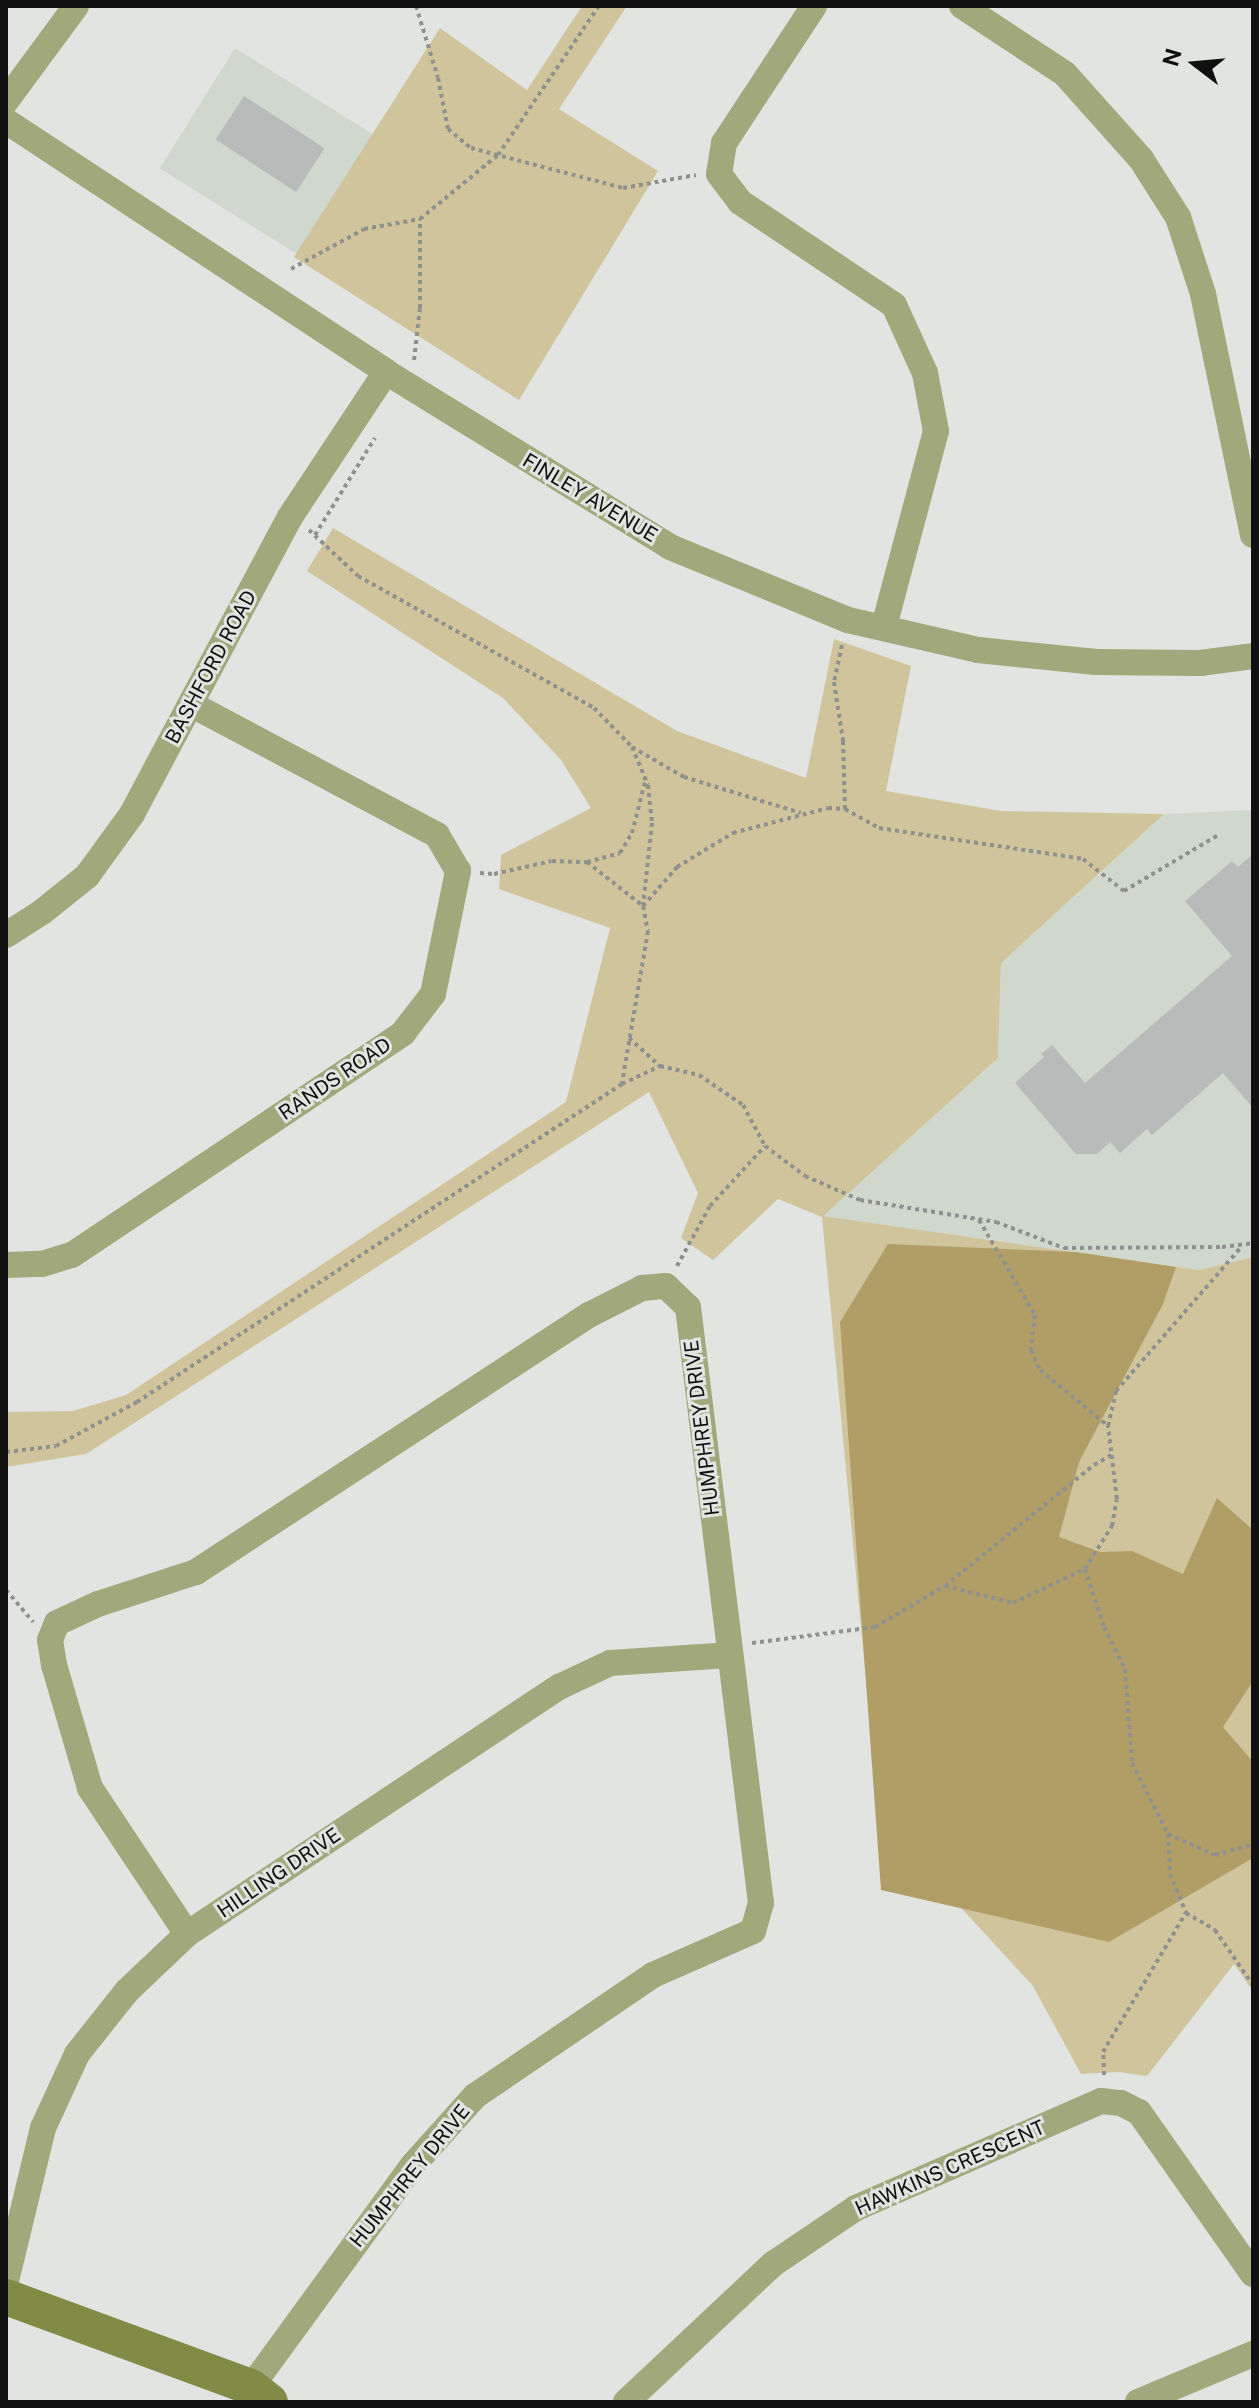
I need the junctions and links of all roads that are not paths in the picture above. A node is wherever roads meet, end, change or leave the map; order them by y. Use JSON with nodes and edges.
{"nodes":[{"id":1,"x":76,"y":6,"type":"edge"},
{"id":2,"x":814,"y":6,"type":"edge"},
{"id":3,"x":962,"y":6,"type":"edge"},
{"id":4,"x":6,"y":101,"type":"edge"},
{"id":5,"x":6,"y":121,"type":"edge"},
{"id":6,"x":397,"y":379,"type":"junction"},
{"id":7,"x":1253,"y":535,"type":"edge"},
{"id":8,"x":884,"y":627,"type":"junction"},
{"id":9,"x":1253,"y":656,"type":"edge"},
{"id":10,"x":192,"y":705,"type":"junction"},
{"id":11,"x":6,"y":935,"type":"edge"},
{"id":12,"x":6,"y":1265,"type":"edge"},
{"id":13,"x":729,"y":1651,"type":"junction"},
{"id":14,"x":187,"y":1934,"type":"junction"},
{"id":15,"x":1253,"y":2274,"type":"edge"},
{"id":16,"x":6,"y":2281,"type":"edge"},
{"id":17,"x":6,"y":2297,"type":"edge"},
{"id":18,"x":1253,"y":2354,"type":"edge"},
{"id":19,"x":261,"y":2394,"type":"edge"},
{"id":20,"x":626,"y":2402,"type":"edge"},
{"id":21,"x":1138,"y":2402,"type":"edge"}],
"edges":[{"from":1,"to":4,"type":"street"},
{"from":2,"to":8,"type":"street"},
{"from":3,"to":7,"type":"street"},
{"from":5,"to":6,"type":"street","name":"FINLEY AVENUE"},
{"from":6,"to":8,"type":"street","name":"FINLEY AVENUE"},
{"from":6,"to":10,"type":"street","name":"BASHFORD ROAD"},
{"from":8,"to":9,"type":"street","name":"FINLEY AVENUE"},
{"from":10,"to":11,"type":"street","name":"BASHFORD ROAD"},
{"from":10,"to":12,"type":"street","name":"RANDS ROAD"},
{"from":13,"to":14,"type":"street","name":"HILLING DRIVE"},
{"from":13,"to":14,"type":"street","name":"HUMPHREY DRIVE"},
{"from":13,"to":19,"type":"street","name":"HUMPHREY DRIVE"},
{"from":14,"to":16,"type":"street","name":"HILLING DRIVE"},
{"from":15,"to":20,"type":"street","name":"HAWKINS CRESCENT"},
{"from":17,"to":19,"type":"street"},
{"from":18,"to":21,"type":"street"}]}
